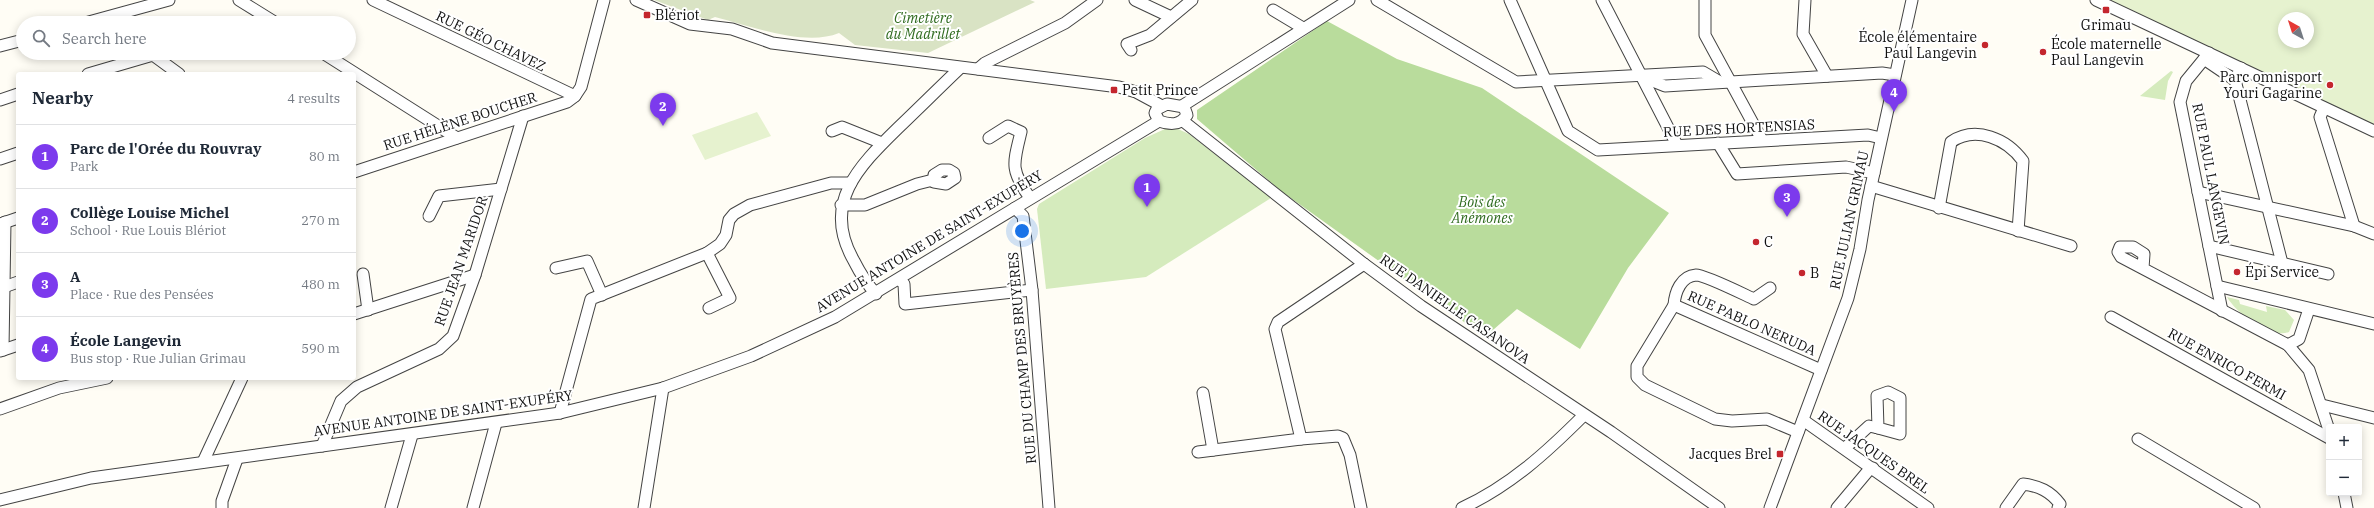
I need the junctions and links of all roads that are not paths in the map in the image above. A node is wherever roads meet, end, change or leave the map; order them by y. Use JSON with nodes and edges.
{"nodes":[{"id":1,"x":169,"y":0,"type":"edge"},
{"id":2,"x":239,"y":0,"type":"edge"},
{"id":3,"x":373,"y":0,"type":"edge"},
{"id":4,"x":604,"y":0,"type":"edge"},
{"id":5,"x":636,"y":0,"type":"edge"},
{"id":6,"x":1097,"y":0,"type":"edge"},
{"id":7,"x":1135,"y":0,"type":"edge"},
{"id":8,"x":1192,"y":0,"type":"edge"},
{"id":9,"x":1348,"y":0,"type":"edge"},
{"id":10,"x":1377,"y":0,"type":"edge"},
{"id":11,"x":1510,"y":0,"type":"edge"},
{"id":12,"x":1602,"y":0,"type":"edge"},
{"id":13,"x":1705,"y":0,"type":"edge"},
{"id":14,"x":1805,"y":0,"type":"edge"},
{"id":15,"x":1912,"y":0,"type":"edge"},
{"id":16,"x":2096,"y":0,"type":"edge"},
{"id":17,"x":1273,"y":10,"type":"dead end"},
{"id":18,"x":111,"y":16,"type":"edge"},
{"id":19,"x":265,"y":16,"type":"edge"},
{"id":20,"x":1171,"y":17,"type":"junction"},
{"id":21,"x":1303,"y":28,"type":"junction"},
{"id":22,"x":16,"y":42,"type":"edge"},
{"id":23,"x":0,"y":46,"type":"edge"},
{"id":24,"x":1131,"y":50,"type":"dead end"},
{"id":25,"x":2206,"y":56,"type":"junction"},
{"id":26,"x":136,"y":60,"type":"edge"},
{"id":27,"x":160,"y":60,"type":"edge"},
{"id":28,"x":334,"y":60,"type":"edge"},
{"id":29,"x":960,"y":68,"type":"junction"},
{"id":30,"x":2241,"y":68,"type":"junction"},
{"id":31,"x":978,"y":69,"type":"junction"},
{"id":32,"x":95,"y":72,"type":"edge"},
{"id":33,"x":176,"y":72,"type":"edge"},
{"id":34,"x":353,"y":72,"type":"edge"},
{"id":35,"x":356,"y":74,"type":"edge"},
{"id":36,"x":1895,"y":75,"type":"junction"},
{"id":37,"x":1641,"y":76,"type":"junction"},
{"id":38,"x":1827,"y":76,"type":"junction"},
{"id":39,"x":2235,"y":80,"type":"junction"},
{"id":40,"x":1545,"y":81,"type":"junction"},
{"id":41,"x":1725,"y":82,"type":"junction"},
{"id":42,"x":16,"y":95,"type":"edge"},
{"id":43,"x":575,"y":96,"type":"junction"},
{"id":44,"x":0,"y":100,"type":"edge"},
{"id":45,"x":1162,"y":106,"type":"junction"},
{"id":46,"x":1182,"y":106,"type":"junction"},
{"id":47,"x":2324,"y":108,"type":"junction"},
{"id":48,"x":523,"y":116,"type":"junction"},
{"id":49,"x":1159,"y":121,"type":"junction"},
{"id":50,"x":1183,"y":121,"type":"junction"},
{"id":51,"x":832,"y":131,"type":"dead end"},
{"id":52,"x":2374,"y":131,"type":"edge"},
{"id":53,"x":457,"y":138,"type":"junction"},
{"id":54,"x":990,"y":138,"type":"dead end"},
{"id":55,"x":1881,"y":138,"type":"junction"},
{"id":56,"x":1762,"y":140,"type":"junction"},
{"id":57,"x":882,"y":143,"type":"junction"},
{"id":58,"x":1718,"y":143,"type":"junction"},
{"id":59,"x":1677,"y":146,"type":"junction"},
{"id":60,"x":16,"y":154,"type":"edge"},
{"id":61,"x":0,"y":159,"type":"edge"},
{"id":62,"x":356,"y":171,"type":"edge"},
{"id":63,"x":1874,"y":173,"type":"junction"},
{"id":64,"x":933,"y":180,"type":"dead end"},
{"id":65,"x":851,"y":183,"type":"junction"},
{"id":66,"x":1871,"y":186,"type":"junction"},
{"id":67,"x":501,"y":189,"type":"junction"},
{"id":68,"x":2198,"y":192,"type":"junction"},
{"id":69,"x":1030,"y":198,"type":"junction"},
{"id":70,"x":841,"y":205,"type":"junction"},
{"id":71,"x":1015,"y":208,"type":"junction"},
{"id":72,"x":1939,"y":208,"type":"junction"},
{"id":73,"x":2268,"y":208,"type":"junction"},
{"id":74,"x":429,"y":216,"type":"dead end"},
{"id":75,"x":16,"y":219,"type":"edge"},
{"id":76,"x":2,"y":223,"type":"edge"},
{"id":77,"x":2354,"y":226,"type":"junction"},
{"id":78,"x":2018,"y":231,"type":"junction"},
{"id":79,"x":2374,"y":234,"type":"edge"},
{"id":80,"x":2071,"y":246,"type":"dead end"},
{"id":81,"x":2209,"y":246,"type":"junction"},
{"id":82,"x":707,"y":253,"type":"junction"},
{"id":83,"x":2282,"y":263,"type":"junction"},
{"id":84,"x":1364,"y":264,"type":"junction"},
{"id":85,"x":556,"y":268,"type":"dead end"},
{"id":86,"x":2143,"y":268,"type":"dead end"},
{"id":87,"x":363,"y":274,"type":"dead end"},
{"id":88,"x":2328,"y":274,"type":"dead end"},
{"id":89,"x":475,"y":275,"type":"junction"},
{"id":90,"x":900,"y":280,"type":"junction"},
{"id":91,"x":16,"y":283,"type":"edge"},
{"id":92,"x":2217,"y":286,"type":"junction"},
{"id":93,"x":4,"y":287,"type":"junction"},
{"id":94,"x":1770,"y":288,"type":"dead end"},
{"id":95,"x":1032,"y":290,"type":"junction"},
{"id":96,"x":876,"y":294,"type":"junction"},
{"id":97,"x":602,"y":295,"type":"junction"},
{"id":98,"x":1674,"y":305,"type":"junction"},
{"id":99,"x":709,"y":308,"type":"dead end"},
{"id":100,"x":2309,"y":309,"type":"junction"},
{"id":101,"x":368,"y":310,"type":"junction"},
{"id":102,"x":2222,"y":311,"type":"junction"},
{"id":103,"x":356,"y":313,"type":"edge"},
{"id":104,"x":2111,"y":317,"type":"dead end"},
{"id":105,"x":2374,"y":324,"type":"edge"},
{"id":106,"x":16,"y":345,"type":"edge"},
{"id":107,"x":2288,"y":346,"type":"junction"},
{"id":108,"x":2,"y":350,"type":"edge"},
{"id":109,"x":1821,"y":370,"type":"junction"},
{"id":110,"x":97,"y":380,"type":"edge"},
{"id":111,"x":241,"y":380,"type":"edge"},
{"id":112,"x":663,"y":388,"type":"junction"},
{"id":113,"x":1203,"y":393,"type":"dead end"},
{"id":114,"x":2322,"y":405,"type":"junction"},
{"id":115,"x":0,"y":409,"type":"edge"},
{"id":116,"x":560,"y":413,"type":"junction"},
{"id":117,"x":1584,"y":415,"type":"junction"},
{"id":118,"x":2374,"y":418,"type":"edge"},
{"id":119,"x":496,"y":423,"type":"junction"},
{"id":120,"x":2327,"y":424,"type":"edge"},
{"id":121,"x":1801,"y":426,"type":"junction"},
{"id":122,"x":1878,"y":429,"type":"dead end"},
{"id":123,"x":412,"y":436,"type":"junction"},
{"id":124,"x":2326,"y":436,"type":"edge"},
{"id":125,"x":1301,"y":439,"type":"junction"},
{"id":126,"x":2138,"y":439,"type":"dead end"},
{"id":127,"x":322,"y":446,"type":"junction"},
{"id":128,"x":1845,"y":448,"type":"junction"},
{"id":129,"x":1213,"y":450,"type":"junction"},
{"id":130,"x":1198,"y":452,"type":"dead end"},
{"id":131,"x":237,"y":459,"type":"junction"},
{"id":132,"x":203,"y":462,"type":"junction"},
{"id":133,"x":1873,"y":468,"type":"junction"},
{"id":134,"x":2345,"y":496,"type":"edge"},
{"id":135,"x":0,"y":500,"type":"edge"},
{"id":136,"x":222,"y":508,"type":"edge"},
{"id":137,"x":391,"y":508,"type":"edge"},
{"id":138,"x":473,"y":508,"type":"edge"},
{"id":139,"x":644,"y":508,"type":"edge"},
{"id":140,"x":1049,"y":508,"type":"edge"},
{"id":141,"x":1361,"y":508,"type":"edge"},
{"id":142,"x":1462,"y":508,"type":"edge"},
{"id":143,"x":1719,"y":508,"type":"edge"},
{"id":144,"x":1770,"y":508,"type":"edge"},
{"id":145,"x":1837,"y":508,"type":"edge"},
{"id":146,"x":1928,"y":508,"type":"edge"},
{"id":147,"x":2006,"y":508,"type":"edge"},
{"id":148,"x":2058,"y":508,"type":"edge"},
{"id":149,"x":2254,"y":508,"type":"edge"},
{"id":150,"x":2347,"y":508,"type":"edge"}],
"edges":[{"from":1,"to":18,"type":"street"},
{"from":2,"to":19,"type":"street"},
{"from":3,"to":43,"type":"street","name":"RUE GÉO CHAVEZ"},
{"from":4,"to":43,"type":"street"},
{"from":5,"to":29,"type":"street"},
{"from":6,"to":31,"type":"street"},
{"from":7,"to":20,"type":"street"},
{"from":8,"to":20,"type":"street"},
{"from":9,"to":21,"type":"street"},
{"from":10,"to":40,"type":"street"},
{"from":11,"to":40,"type":"street"},
{"from":12,"to":37,"type":"street"},
{"from":13,"to":41,"type":"street"},
{"from":14,"to":38,"type":"street"},
{"from":15,"to":36,"type":"street","name":"RUE JULIAN GRIMAU"},
{"from":16,"to":25,"type":"street"},
{"from":17,"to":21,"type":"street"},
{"from":20,"to":24,"type":"street"},
{"from":21,"to":46,"type":"street"},
{"from":22,"to":23,"type":"street"},
{"from":25,"to":30,"type":"street"},
{"from":25,"to":39,"type":"street"},
{"from":25,"to":68,"type":"street","name":"RUE PAUL LANGEVIN"},
{"from":26,"to":32,"type":"street"},
{"from":27,"to":33,"type":"street"},
{"from":28,"to":34,"type":"street"},
{"from":29,"to":31,"type":"street"},
{"from":29,"to":57,"type":"street"},
{"from":30,"to":39,"type":"street"},
{"from":30,"to":47,"type":"street"},
{"from":31,"to":45,"type":"street"},
{"from":35,"to":53,"type":"street"},
{"from":36,"to":38,"type":"street"},
{"from":36,"to":55,"type":"street","name":"RUE JULIAN GRIMAU"},
{"from":37,"to":40,"type":"street"},
{"from":37,"to":41,"type":"street"},
{"from":37,"to":59,"type":"street"},
{"from":38,"to":41,"type":"street"},
{"from":39,"to":73,"type":"street"},
{"from":40,"to":59,"type":"street","name":"RUE DES HORTENSIAS"},
{"from":41,"to":56,"type":"street"},
{"from":42,"to":44,"type":"street"},
{"from":43,"to":48,"type":"street","name":"RUE HÉLÈNE BOUCHER"},
{"from":45,"to":46,"type":"street"},
{"from":45,"to":49,"type":"street"},
{"from":46,"to":50,"type":"street"},
{"from":47,"to":52,"type":"street"},
{"from":47,"to":77,"type":"street"},
{"from":48,"to":53,"type":"street","name":"RUE HÉLÈNE BOUCHER"},
{"from":48,"to":67,"type":"street","name":"RUE JEAN MARIDOR"},
{"from":49,"to":50,"type":"street"},
{"from":49,"to":69,"type":"street","name":"AVENUE ANTOINE DE SAINT-EXUPÉRY"},
{"from":50,"to":84,"type":"street","name":"RUE DANIELLE CASANOVA"},
{"from":51,"to":57,"type":"street"},
{"from":53,"to":62,"type":"street","name":"RUE HÉLÈNE BOUCHER"},
{"from":54,"to":69,"type":"street"},
{"from":55,"to":56,"type":"street","name":"RUE DES HORTENSIAS"},
{"from":55,"to":63,"type":"street","name":"RUE JULIAN GRIMAU"},
{"from":56,"to":58,"type":"street","name":"RUE DES HORTENSIAS"},
{"from":57,"to":65,"type":"street"},
{"from":58,"to":59,"type":"street","name":"RUE DES HORTENSIAS"},
{"from":58,"to":63,"type":"street"},
{"from":60,"to":61,"type":"street"},
{"from":63,"to":66,"type":"street","name":"RUE JULIAN GRIMAU"},
{"from":64,"to":70,"type":"street"},
{"from":65,"to":70,"type":"street"},
{"from":65,"to":82,"type":"street"},
{"from":66,"to":72,"type":"street"},
{"from":66,"to":109,"type":"street","name":"RUE JULIAN GRIMAU"},
{"from":67,"to":74,"type":"street"},
{"from":67,"to":89,"type":"street","name":"RUE JEAN MARIDOR"},
{"from":68,"to":73,"type":"street"},
{"from":68,"to":81,"type":"street","name":"RUE PAUL LANGEVIN"},
{"from":69,"to":71,"type":"street","name":"AVENUE ANTOINE DE SAINT-EXUPÉRY"},
{"from":70,"to":96,"type":"street"},
{"from":71,"to":90,"type":"street","name":"AVENUE ANTOINE DE SAINT-EXUPÉRY"},
{"from":71,"to":95,"type":"street","name":"RUE DU CHAMP DES BRUYÈRES"},
{"from":72,"to":78,"type":"street"},
{"from":72,"to":78,"type":"street"},
{"from":73,"to":77,"type":"street"},
{"from":73,"to":83,"type":"street"},
{"from":75,"to":76,"type":"street"},
{"from":76,"to":93,"type":"street"},
{"from":77,"to":79,"type":"street"},
{"from":78,"to":80,"type":"street"},
{"from":81,"to":83,"type":"street"},
{"from":81,"to":92,"type":"street","name":"RUE PAUL LANGEVIN"},
{"from":82,"to":97,"type":"street"},
{"from":82,"to":99,"type":"street"},
{"from":83,"to":88,"type":"street"},
{"from":84,"to":117,"type":"street","name":"RUE DANIELLE CASANOVA"},
{"from":84,"to":125,"type":"street"},
{"from":85,"to":97,"type":"street"},
{"from":86,"to":102,"type":"street"},
{"from":87,"to":101,"type":"street"},
{"from":89,"to":101,"type":"street"},
{"from":89,"to":127,"type":"street","name":"RUE JEAN MARIDOR"},
{"from":90,"to":95,"type":"street"},
{"from":90,"to":96,"type":"street","name":"AVENUE ANTOINE DE SAINT-EXUPÉRY"},
{"from":91,"to":93,"type":"street"},
{"from":92,"to":100,"type":"street"},
{"from":92,"to":102,"type":"street","name":"RUE PAUL LANGEVIN"},
{"from":93,"to":108,"type":"street"},
{"from":94,"to":98,"type":"street","name":"RUE PABLO NERUDA"},
{"from":95,"to":140,"type":"street","name":"RUE DU CHAMP DES BRUYÈRES"},
{"from":96,"to":112,"type":"street","name":"AVENUE ANTOINE DE SAINT-EXUPÉRY"},
{"from":97,"to":116,"type":"street"},
{"from":98,"to":109,"type":"street","name":"RUE PABLO NERUDA"},
{"from":98,"to":121,"type":"street","name":"RUE JACQUES BREL"},
{"from":100,"to":105,"type":"street"},
{"from":100,"to":107,"type":"street"},
{"from":101,"to":103,"type":"street"},
{"from":102,"to":107,"type":"street"},
{"from":104,"to":124,"type":"street","name":"RUE ENRICO FERMI"},
{"from":106,"to":108,"type":"street"},
{"from":107,"to":114,"type":"street"},
{"from":109,"to":121,"type":"street","name":"RUE JULIAN GRIMAU"},
{"from":110,"to":115,"type":"street"},
{"from":111,"to":132,"type":"street"},
{"from":112,"to":116,"type":"street","name":"AVENUE ANTOINE DE SAINT-EXUPÉRY"},
{"from":112,"to":139,"type":"street"},
{"from":113,"to":129,"type":"street"},
{"from":114,"to":118,"type":"street"},
{"from":114,"to":120,"type":"street"},
{"from":116,"to":119,"type":"street","name":"AVENUE ANTOINE DE SAINT-EXUPÉRY"},
{"from":117,"to":142,"type":"street"},
{"from":117,"to":143,"type":"street","name":"RUE DANIELLE CASANOVA"},
{"from":119,"to":123,"type":"street","name":"AVENUE ANTOINE DE SAINT-EXUPÉRY"},
{"from":119,"to":138,"type":"street"},
{"from":121,"to":128,"type":"street","name":"RUE JACQUES BREL"},
{"from":121,"to":144,"type":"street","name":"RUE JULIAN GRIMAU"},
{"from":122,"to":128,"type":"street"},
{"from":123,"to":127,"type":"street","name":"AVENUE ANTOINE DE SAINT-EXUPÉRY"},
{"from":123,"to":137,"type":"street"},
{"from":125,"to":129,"type":"street"},
{"from":125,"to":141,"type":"street"},
{"from":126,"to":149,"type":"street"},
{"from":127,"to":131,"type":"street","name":"AVENUE ANTOINE DE SAINT-EXUPÉRY"},
{"from":128,"to":133,"type":"street","name":"RUE JACQUES BREL"},
{"from":129,"to":130,"type":"street"},
{"from":131,"to":132,"type":"street","name":"AVENUE ANTOINE DE SAINT-EXUPÉRY"},
{"from":131,"to":136,"type":"street"},
{"from":132,"to":135,"type":"street","name":"AVENUE ANTOINE DE SAINT-EXUPÉRY"},
{"from":133,"to":145,"type":"street"},
{"from":133,"to":146,"type":"street","name":"RUE JACQUES BREL"},
{"from":134,"to":150,"type":"street"},
{"from":147,"to":148,"type":"street"}]}
